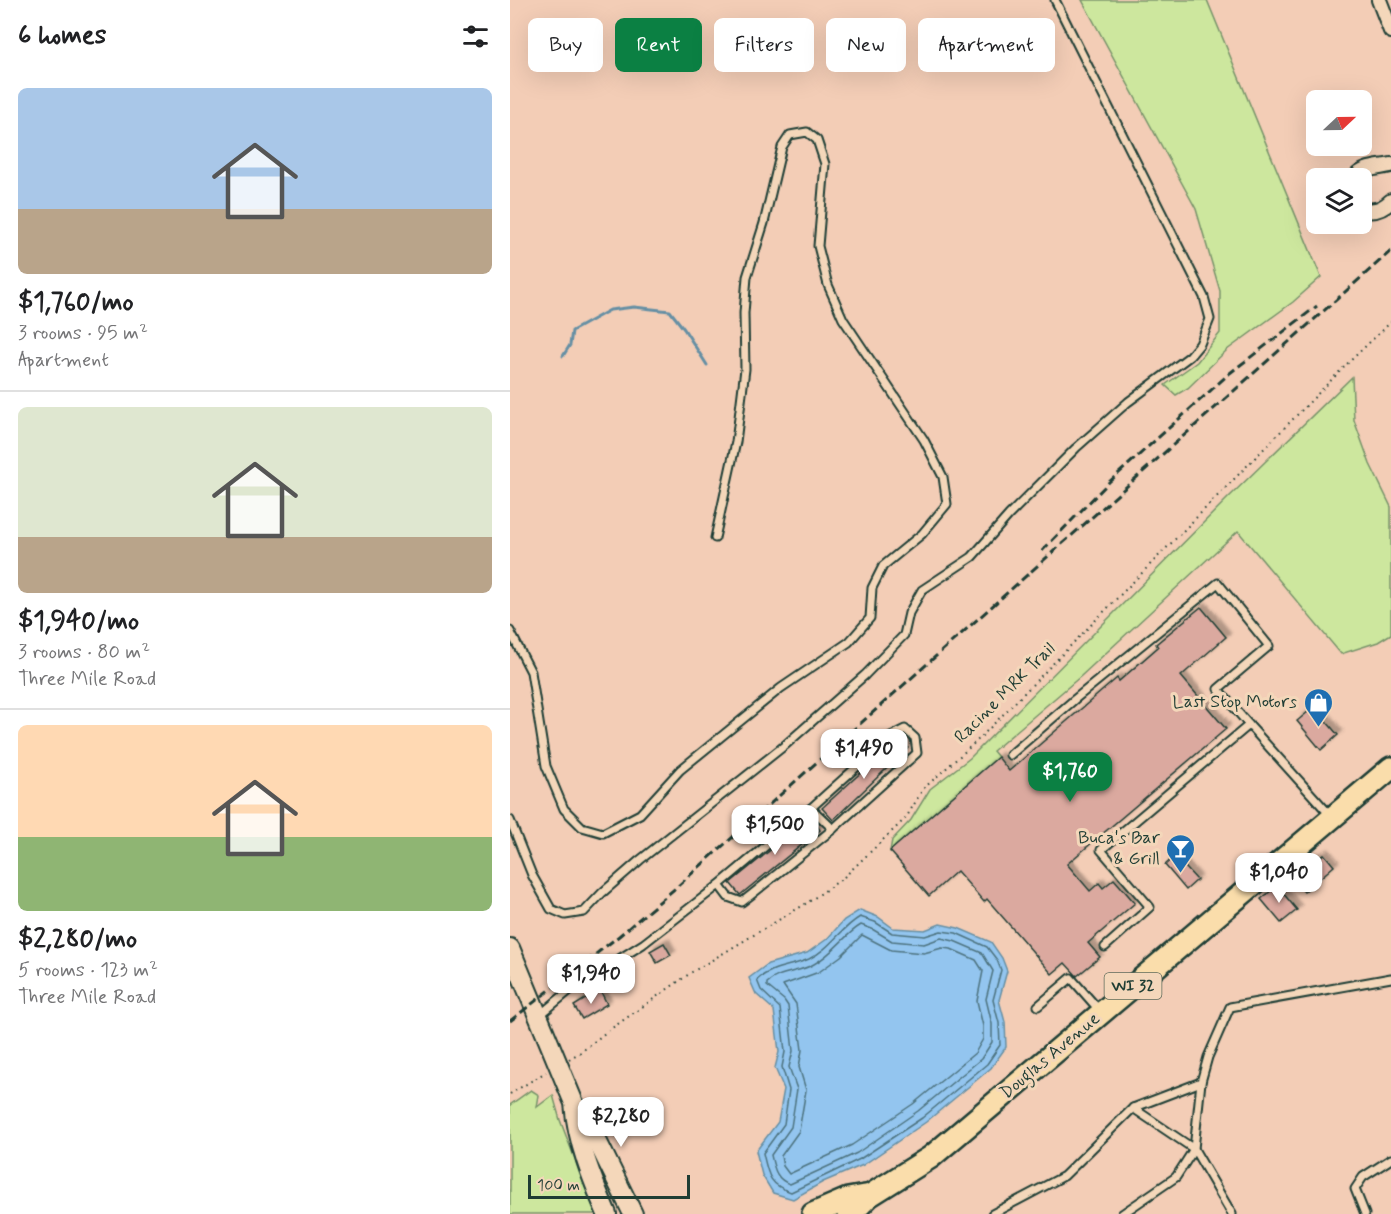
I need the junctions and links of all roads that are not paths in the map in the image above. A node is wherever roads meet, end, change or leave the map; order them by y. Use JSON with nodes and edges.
{"nodes":[{"id":1,"x":1055,"y":0,"type":"edge"},
{"id":2,"x":1379,"y":0,"type":"edge"},
{"id":3,"x":1391,"y":31,"type":"edge"},
{"id":4,"x":1391,"y":165,"type":"edge"},
{"id":5,"x":1372,"y":168,"type":"edge"},
{"id":6,"x":1391,"y":201,"type":"edge"},
{"id":7,"x":1372,"y":210,"type":"edge"},
{"id":8,"x":715,"y":538,"type":"dead end"},
{"id":9,"x":510,"y":631,"type":"edge"},
{"id":10,"x":1249,"y":725,"type":"junction"},
{"id":11,"x":1010,"y":755,"type":"dead end"},
{"id":12,"x":1391,"y":768,"type":"edge"},
{"id":13,"x":811,"y":808,"type":"junction"},
{"id":14,"x":1332,"y":818,"type":"junction"},
{"id":15,"x":510,"y":820,"type":"edge"},
{"id":16,"x":833,"y":829,"type":"junction"},
{"id":17,"x":720,"y":885,"type":"junction"},
{"id":18,"x":1105,"y":947,"type":"dead end"},
{"id":19,"x":510,"y":948,"type":"edge"},
{"id":20,"x":1391,"y":978,"type":"edge"},
{"id":21,"x":1038,"y":1006,"type":"dead end"},
{"id":22,"x":1101,"y":1013,"type":"junction"},
{"id":23,"x":538,"y":1016,"type":"junction"},
{"id":24,"x":1201,"y":1082,"type":"junction"},
{"id":25,"x":573,"y":1103,"type":"junction"},
{"id":26,"x":1133,"y":1108,"type":"junction"},
{"id":27,"x":1194,"y":1149,"type":"junction"},
{"id":28,"x":1391,"y":1159,"type":"edge"},
{"id":29,"x":868,"y":1196,"type":"junction"},
{"id":30,"x":607,"y":1214,"type":"edge"},
{"id":31,"x":633,"y":1214,"type":"edge"},
{"id":32,"x":813,"y":1214,"type":"edge"},
{"id":33,"x":848,"y":1214,"type":"edge"},
{"id":34,"x":992,"y":1214,"type":"edge"},
{"id":35,"x":1122,"y":1214,"type":"edge"},
{"id":36,"x":1232,"y":1214,"type":"edge"},
{"id":37,"x":1365,"y":1214,"type":"edge"}],
"edges":[{"from":1,"to":15,"type":"lane"},
{"from":2,"to":3,"type":"street"},
{"from":4,"to":5,"type":"street"},
{"from":6,"to":7,"type":"street"},
{"from":8,"to":9,"type":"lane"},
{"from":10,"to":11,"type":"lane"},
{"from":10,"to":14,"type":"lane"},
{"from":10,"to":18,"type":"lane"},
{"from":12,"to":14,"type":"main road","name":"Douglas Avenue","number":"WI 32"},
{"from":13,"to":16,"type":"lane"},
{"from":13,"to":16,"type":"lane"},
{"from":13,"to":17,"type":"lane"},
{"from":14,"to":22,"type":"main road","name":"Douglas Avenue","number":"WI 32"},
{"from":16,"to":17,"type":"lane"},
{"from":17,"to":23,"type":"lane"},
{"from":19,"to":23,"type":"street"},
{"from":20,"to":24,"type":"lane"},
{"from":21,"to":22,"type":"lane"},
{"from":22,"to":29,"type":"main road","name":"Douglas Avenue","number":"WI 32"},
{"from":23,"to":25,"type":"street"},
{"from":24,"to":26,"type":"lane"},
{"from":24,"to":27,"type":"lane"},
{"from":25,"to":30,"type":"street"},
{"from":25,"to":31,"type":"street"},
{"from":26,"to":27,"type":"lane"},
{"from":26,"to":34,"type":"lane"},
{"from":27,"to":35,"type":"lane"},
{"from":27,"to":36,"type":"lane"},
{"from":28,"to":37,"type":"lane"},
{"from":29,"to":32,"type":"main road","name":"Douglas Avenue","number":"WI 32"},
{"from":29,"to":33,"type":"main road","name":"Douglas Avenue","number":"WI 32"}]}
